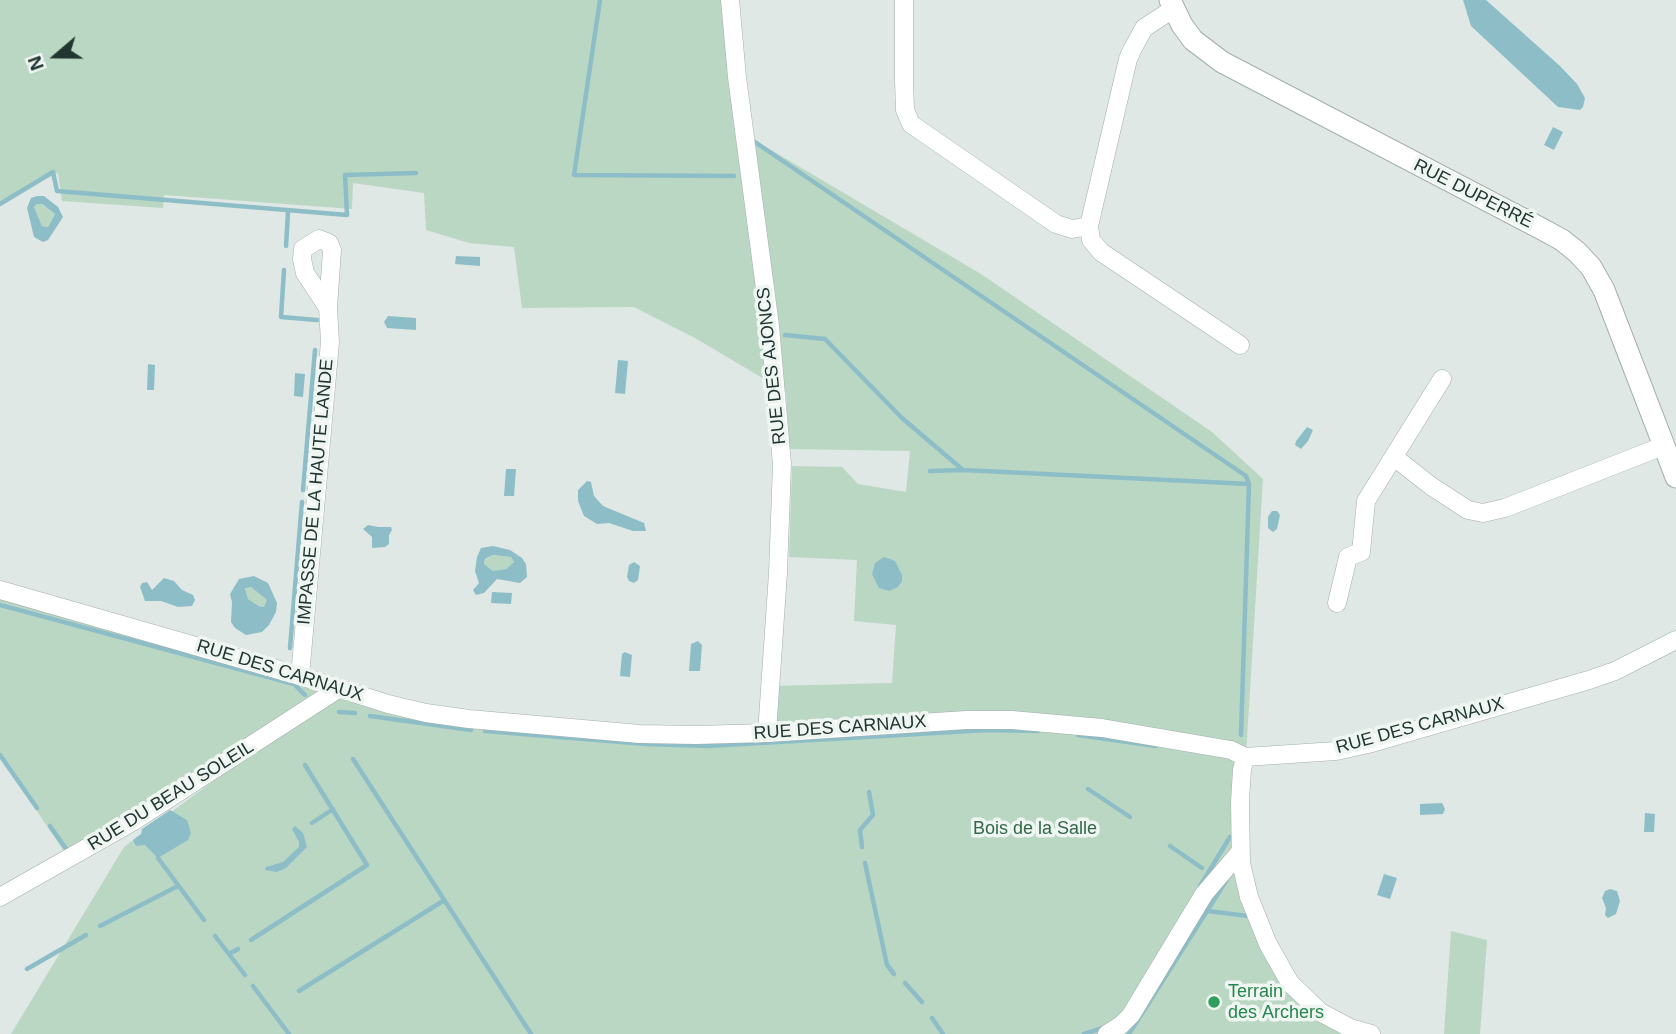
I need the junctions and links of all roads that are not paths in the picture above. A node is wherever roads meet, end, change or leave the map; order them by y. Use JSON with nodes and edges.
{"nodes":[{"id":1,"x":730,"y":0,"type":"edge"},
{"id":2,"x":904,"y":0,"type":"edge"},
{"id":3,"x":1171,"y":5,"type":"edge"},
{"id":4,"x":1089,"y":226,"type":"junction"},
{"id":5,"x":328,"y":308,"type":"dead end"},
{"id":6,"x":1240,"y":345,"type":"dead end"},
{"id":7,"x":1442,"y":379,"type":"dead end"},
{"id":8,"x":1663,"y":446,"type":"junction"},
{"id":9,"x":1394,"y":457,"type":"junction"},
{"id":10,"x":1676,"y":477,"type":"edge"},
{"id":11,"x":0,"y":590,"type":"edge"},
{"id":12,"x":1337,"y":603,"type":"dead end"},
{"id":13,"x":1676,"y":640,"type":"edge"},
{"id":14,"x":300,"y":676,"type":"junction"},
{"id":15,"x":338,"y":689,"type":"junction"},
{"id":16,"x":767,"y":733,"type":"junction"},
{"id":17,"x":1245,"y":757,"type":"junction"},
{"id":18,"x":1240,"y":852,"type":"junction"},
{"id":19,"x":0,"y":897,"type":"edge"},
{"id":20,"x":1107,"y":1034,"type":"edge"},
{"id":21,"x":1371,"y":1034,"type":"edge"}],
"edges":[{"from":1,"to":16,"type":"street","name":"RUE DES AJONCS"},
{"from":2,"to":4,"type":"street"},
{"from":3,"to":4,"type":"street"},
{"from":3,"to":8,"type":"street","name":"RUE DUPERRÉ"},
{"from":4,"to":6,"type":"street"},
{"from":5,"to":14,"type":"street","name":"IMPASSE DE LA HAUTE LANDE"},
{"from":7,"to":9,"type":"street"},
{"from":8,"to":9,"type":"street"},
{"from":8,"to":10,"type":"street","name":"RUE DUPERRÉ"},
{"from":9,"to":12,"type":"street"},
{"from":11,"to":14,"type":"street","name":"RUE DES CARNAUX"},
{"from":13,"to":17,"type":"street","name":"RUE DES CARNAUX"},
{"from":14,"to":15,"type":"street","name":"RUE DES CARNAUX"},
{"from":15,"to":16,"type":"street","name":"RUE DES CARNAUX"},
{"from":15,"to":19,"type":"street","name":"RUE DU BEAU SOLEIL"},
{"from":16,"to":17,"type":"street","name":"RUE DES CARNAUX"},
{"from":17,"to":18,"type":"street"},
{"from":18,"to":20,"type":"street"},
{"from":18,"to":21,"type":"street"}]}
